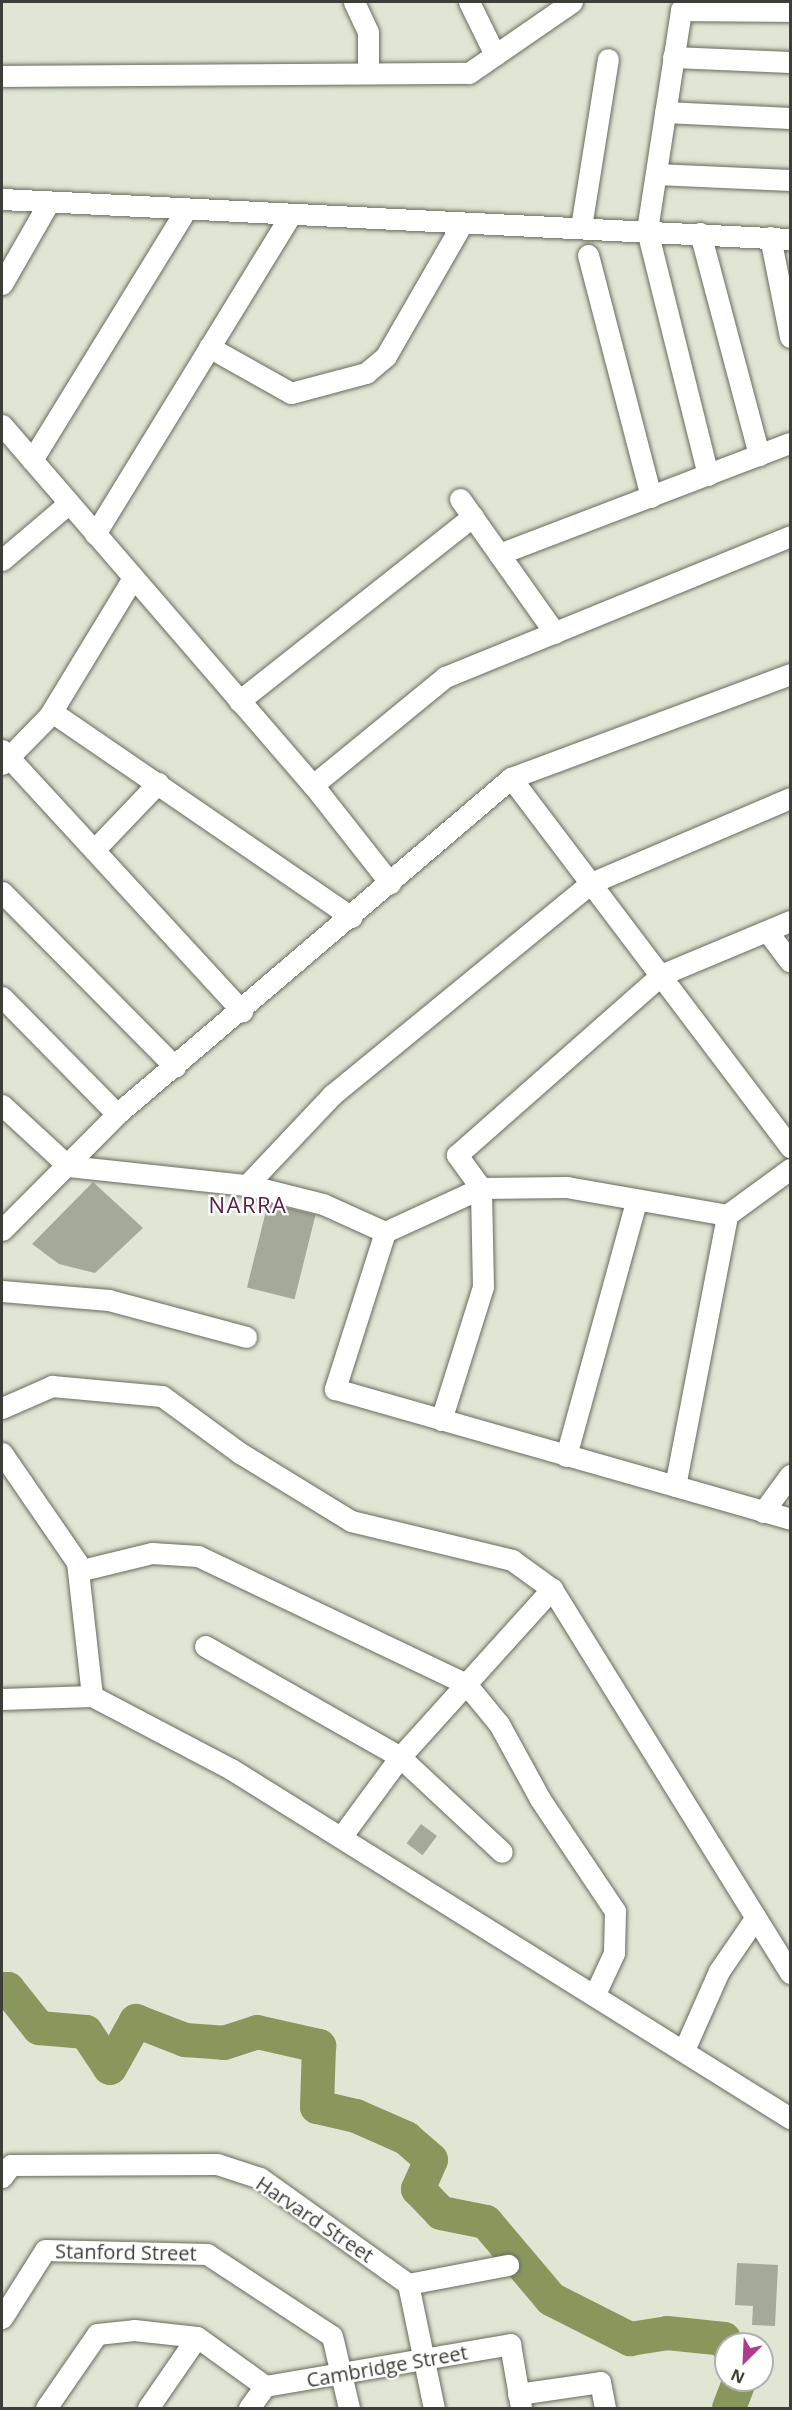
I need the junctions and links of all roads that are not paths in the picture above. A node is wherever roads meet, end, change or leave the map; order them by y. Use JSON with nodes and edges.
{"nodes":[{"id":1,"x":354,"y":2,"type":"edge"},
{"id":2,"x":469,"y":2,"type":"edge"},
{"id":3,"x":572,"y":2,"type":"edge"},
{"id":4,"x":790,"y":11,"type":"edge"},
{"id":5,"x":495,"y":55,"type":"junction"},
{"id":6,"x":674,"y":57,"type":"junction"},
{"id":7,"x":608,"y":59,"type":"dead end"},
{"id":8,"x":790,"y":62,"type":"edge"},
{"id":9,"x":368,"y":73,"type":"junction"},
{"id":10,"x":2,"y":76,"type":"edge"},
{"id":11,"x":665,"y":112,"type":"junction"},
{"id":12,"x":790,"y":118,"type":"edge"},
{"id":13,"x":656,"y":174,"type":"junction"},
{"id":14,"x":790,"y":180,"type":"edge"},
{"id":15,"x":2,"y":199,"type":"edge"},
{"id":16,"x":49,"y":202,"type":"junction"},
{"id":17,"x":186,"y":210,"type":"junction"},
{"id":18,"x":290,"y":216,"type":"junction"},
{"id":19,"x":462,"y":224,"type":"junction"},
{"id":20,"x":581,"y":227,"type":"junction"},
{"id":21,"x":647,"y":230,"type":"junction"},
{"id":22,"x":700,"y":233,"type":"junction"},
{"id":23,"x":780,"y":238,"type":"edge"},
{"id":24,"x":588,"y":255,"type":"dead end"},
{"id":25,"x":2,"y":284,"type":"edge"},
{"id":26,"x":790,"y":337,"type":"edge"},
{"id":27,"x":209,"y":347,"type":"junction"},
{"id":28,"x":2,"y":425,"type":"edge"},
{"id":29,"x":790,"y":443,"type":"edge"},
{"id":30,"x":759,"y":455,"type":"junction"},
{"id":31,"x":32,"y":460,"type":"junction"},
{"id":32,"x":708,"y":475,"type":"junction"},
{"id":33,"x":651,"y":497,"type":"junction"},
{"id":34,"x":460,"y":499,"type":"dead end"},
{"id":35,"x":69,"y":503,"type":"junction"},
{"id":36,"x":473,"y":516,"type":"junction"},
{"id":37,"x":95,"y":534,"type":"junction"},
{"id":38,"x":790,"y":536,"type":"edge"},
{"id":39,"x":499,"y":554,"type":"junction"},
{"id":40,"x":2,"y":560,"type":"edge"},
{"id":41,"x":134,"y":578,"type":"junction"},
{"id":42,"x":555,"y":633,"type":"junction"},
{"id":43,"x":790,"y":674,"type":"edge"},
{"id":44,"x":239,"y":700,"type":"junction"},
{"id":45,"x":52,"y":712,"type":"junction"},
{"id":46,"x":4,"y":757,"type":"edge"},
{"id":47,"x":512,"y":778,"type":"junction"},
{"id":48,"x":158,"y":783,"type":"junction"},
{"id":49,"x":313,"y":785,"type":"junction"},
{"id":50,"x":790,"y":798,"type":"edge"},
{"id":51,"x":94,"y":850,"type":"junction"},
{"id":52,"x":390,"y":883,"type":"junction"},
{"id":53,"x":591,"y":883,"type":"junction"},
{"id":54,"x":2,"y":892,"type":"edge"},
{"id":55,"x":351,"y":917,"type":"junction"},
{"id":56,"x":790,"y":921,"type":"edge"},
{"id":57,"x":767,"y":931,"type":"junction"},
{"id":58,"x":790,"y":961,"type":"edge"},
{"id":59,"x":661,"y":975,"type":"junction"},
{"id":60,"x":2,"y":997,"type":"edge"},
{"id":61,"x":242,"y":1011,"type":"junction"},
{"id":62,"x":175,"y":1067,"type":"junction"},
{"id":63,"x":2,"y":1105,"type":"edge"},
{"id":64,"x":117,"y":1114,"type":"junction"},
{"id":65,"x":790,"y":1147,"type":"edge"},
{"id":66,"x":68,"y":1166,"type":"junction"},
{"id":67,"x":790,"y":1169,"type":"edge"},
{"id":68,"x":247,"y":1185,"type":"junction"},
{"id":69,"x":481,"y":1188,"type":"junction"},
{"id":70,"x":636,"y":1201,"type":"junction"},
{"id":71,"x":727,"y":1215,"type":"junction"},
{"id":72,"x":3,"y":1226,"type":"edge"},
{"id":73,"x":385,"y":1232,"type":"junction"},
{"id":74,"x":2,"y":1291,"type":"edge"},
{"id":75,"x":246,"y":1337,"type":"dead end"},
{"id":76,"x":2,"y":1408,"type":"edge"},
{"id":77,"x":441,"y":1420,"type":"junction"},
{"id":78,"x":2,"y":1453,"type":"edge"},
{"id":79,"x":566,"y":1456,"type":"junction"},
{"id":80,"x":790,"y":1476,"type":"edge"},
{"id":81,"x":675,"y":1486,"type":"junction"},
{"id":82,"x":763,"y":1512,"type":"junction"},
{"id":83,"x":790,"y":1519,"type":"edge"},
{"id":84,"x":78,"y":1571,"type":"junction"},
{"id":85,"x":552,"y":1589,"type":"junction"},
{"id":86,"x":205,"y":1646,"type":"dead end"},
{"id":87,"x":466,"y":1684,"type":"junction"},
{"id":88,"x":92,"y":1696,"type":"junction"},
{"id":89,"x":2,"y":1699,"type":"edge"},
{"id":90,"x":400,"y":1756,"type":"junction"},
{"id":91,"x":341,"y":1837,"type":"junction"},
{"id":92,"x":502,"y":1851,"type":"dead end"},
{"id":93,"x":756,"y":1917,"type":"junction"},
{"id":94,"x":790,"y":1973,"type":"edge"},
{"id":95,"x":595,"y":1994,"type":"junction"},
{"id":96,"x":684,"y":2050,"type":"junction"},
{"id":97,"x":790,"y":2118,"type":"edge"},
{"id":98,"x":2,"y":2177,"type":"edge"},
{"id":99,"x":508,"y":2265,"type":"dead end"},
{"id":100,"x":408,"y":2284,"type":"junction"},
{"id":101,"x":2,"y":2318,"type":"edge"},
{"id":102,"x":197,"y":2337,"type":"junction"},
{"id":103,"x":425,"y":2360,"type":"junction"},
{"id":104,"x":341,"y":2375,"type":"junction"},
{"id":105,"x":265,"y":2386,"type":"junction"},
{"id":106,"x":520,"y":2401,"type":"edge"},
{"id":107,"x":46,"y":2409,"type":"edge"},
{"id":108,"x":148,"y":2409,"type":"edge"},
{"id":109,"x":249,"y":2409,"type":"edge"},
{"id":110,"x":268,"y":2409,"type":"edge"},
{"id":111,"x":350,"y":2409,"type":"edge"},
{"id":112,"x":434,"y":2409,"type":"edge"},
{"id":113,"x":605,"y":2409,"type":"edge"}],
"edges":[{"from":1,"to":9,"type":"street"},
{"from":2,"to":5,"type":"street"},
{"from":3,"to":5,"type":"street"},
{"from":4,"to":6,"type":"street"},
{"from":5,"to":9,"type":"street"},
{"from":6,"to":8,"type":"street"},
{"from":6,"to":11,"type":"street"},
{"from":7,"to":20,"type":"street"},
{"from":9,"to":10,"type":"street"},
{"from":11,"to":12,"type":"street"},
{"from":11,"to":13,"type":"street"},
{"from":13,"to":14,"type":"street"},
{"from":13,"to":21,"type":"street"},
{"from":15,"to":16,"type":"street"},
{"from":16,"to":17,"type":"street"},
{"from":16,"to":25,"type":"street"},
{"from":17,"to":18,"type":"street"},
{"from":17,"to":31,"type":"street"},
{"from":18,"to":19,"type":"street"},
{"from":18,"to":27,"type":"street"},
{"from":19,"to":20,"type":"street"},
{"from":19,"to":27,"type":"street"},
{"from":20,"to":21,"type":"street"},
{"from":21,"to":22,"type":"street"},
{"from":21,"to":32,"type":"street"},
{"from":22,"to":23,"type":"street"},
{"from":22,"to":30,"type":"street"},
{"from":23,"to":26,"type":"street"},
{"from":24,"to":33,"type":"street"},
{"from":27,"to":37,"type":"street"},
{"from":28,"to":31,"type":"street"},
{"from":29,"to":30,"type":"street"},
{"from":30,"to":32,"type":"street"},
{"from":31,"to":35,"type":"street"},
{"from":32,"to":33,"type":"street"},
{"from":33,"to":39,"type":"street"},
{"from":34,"to":36,"type":"street"},
{"from":35,"to":37,"type":"street"},
{"from":35,"to":40,"type":"street"},
{"from":36,"to":39,"type":"street"},
{"from":36,"to":44,"type":"street"},
{"from":37,"to":41,"type":"street"},
{"from":38,"to":42,"type":"street"},
{"from":39,"to":42,"type":"street"},
{"from":41,"to":44,"type":"street"},
{"from":41,"to":45,"type":"street"},
{"from":42,"to":49,"type":"street"},
{"from":43,"to":47,"type":"street"},
{"from":44,"to":49,"type":"street"},
{"from":45,"to":46,"type":"street"},
{"from":45,"to":48,"type":"street"},
{"from":46,"to":51,"type":"street"},
{"from":47,"to":52,"type":"street"},
{"from":47,"to":53,"type":"street"},
{"from":48,"to":51,"type":"street"},
{"from":48,"to":55,"type":"street"},
{"from":49,"to":52,"type":"street"},
{"from":50,"to":53,"type":"street"},
{"from":51,"to":61,"type":"street"},
{"from":52,"to":55,"type":"street"},
{"from":53,"to":59,"type":"street"},
{"from":53,"to":68,"type":"street"},
{"from":54,"to":62,"type":"street"},
{"from":55,"to":61,"type":"street"},
{"from":56,"to":57,"type":"street"},
{"from":57,"to":58,"type":"street"},
{"from":57,"to":59,"type":"street"},
{"from":59,"to":65,"type":"street"},
{"from":59,"to":69,"type":"street"},
{"from":60,"to":64,"type":"street"},
{"from":61,"to":62,"type":"street"},
{"from":62,"to":64,"type":"street"},
{"from":63,"to":66,"type":"street"},
{"from":64,"to":66,"type":"street"},
{"from":66,"to":68,"type":"street"},
{"from":66,"to":72,"type":"street"},
{"from":67,"to":71,"type":"street"},
{"from":68,"to":73,"type":"street"},
{"from":69,"to":70,"type":"street"},
{"from":69,"to":73,"type":"street"},
{"from":69,"to":77,"type":"street"},
{"from":70,"to":71,"type":"street"},
{"from":70,"to":79,"type":"street"},
{"from":71,"to":81,"type":"street"},
{"from":73,"to":77,"type":"street"},
{"from":74,"to":75,"type":"street"},
{"from":76,"to":85,"type":"street"},
{"from":77,"to":79,"type":"street"},
{"from":78,"to":84,"type":"street"},
{"from":79,"to":81,"type":"street"},
{"from":80,"to":82,"type":"street"},
{"from":81,"to":82,"type":"street"},
{"from":82,"to":83,"type":"street"},
{"from":84,"to":87,"type":"street"},
{"from":84,"to":88,"type":"street"},
{"from":85,"to":87,"type":"street"},
{"from":85,"to":93,"type":"street"},
{"from":86,"to":90,"type":"street"},
{"from":87,"to":90,"type":"street"},
{"from":87,"to":95,"type":"street"},
{"from":88,"to":89,"type":"street"},
{"from":88,"to":91,"type":"street"},
{"from":90,"to":91,"type":"street"},
{"from":90,"to":92,"type":"street"},
{"from":91,"to":95,"type":"street"},
{"from":93,"to":94,"type":"street"},
{"from":93,"to":96,"type":"street"},
{"from":95,"to":96,"type":"street"},
{"from":96,"to":97,"type":"street"},
{"from":98,"to":100,"type":"street","name":"Harvard Street"},
{"from":99,"to":100,"type":"street"},
{"from":100,"to":103,"type":"street"},
{"from":101,"to":104,"type":"street","name":"Stanford Street"},
{"from":102,"to":105,"type":"street"},
{"from":102,"to":107,"type":"street"},
{"from":102,"to":108,"type":"street"},
{"from":103,"to":104,"type":"street","name":"Cambridge Street"},
{"from":103,"to":106,"type":"street","name":"Cambridge Street"},
{"from":103,"to":112,"type":"street"},
{"from":104,"to":105,"type":"street","name":"Cambridge Street"},
{"from":104,"to":111,"type":"street"},
{"from":105,"to":109,"type":"street"},
{"from":105,"to":110,"type":"street"},
{"from":106,"to":113,"type":"street"}]}
